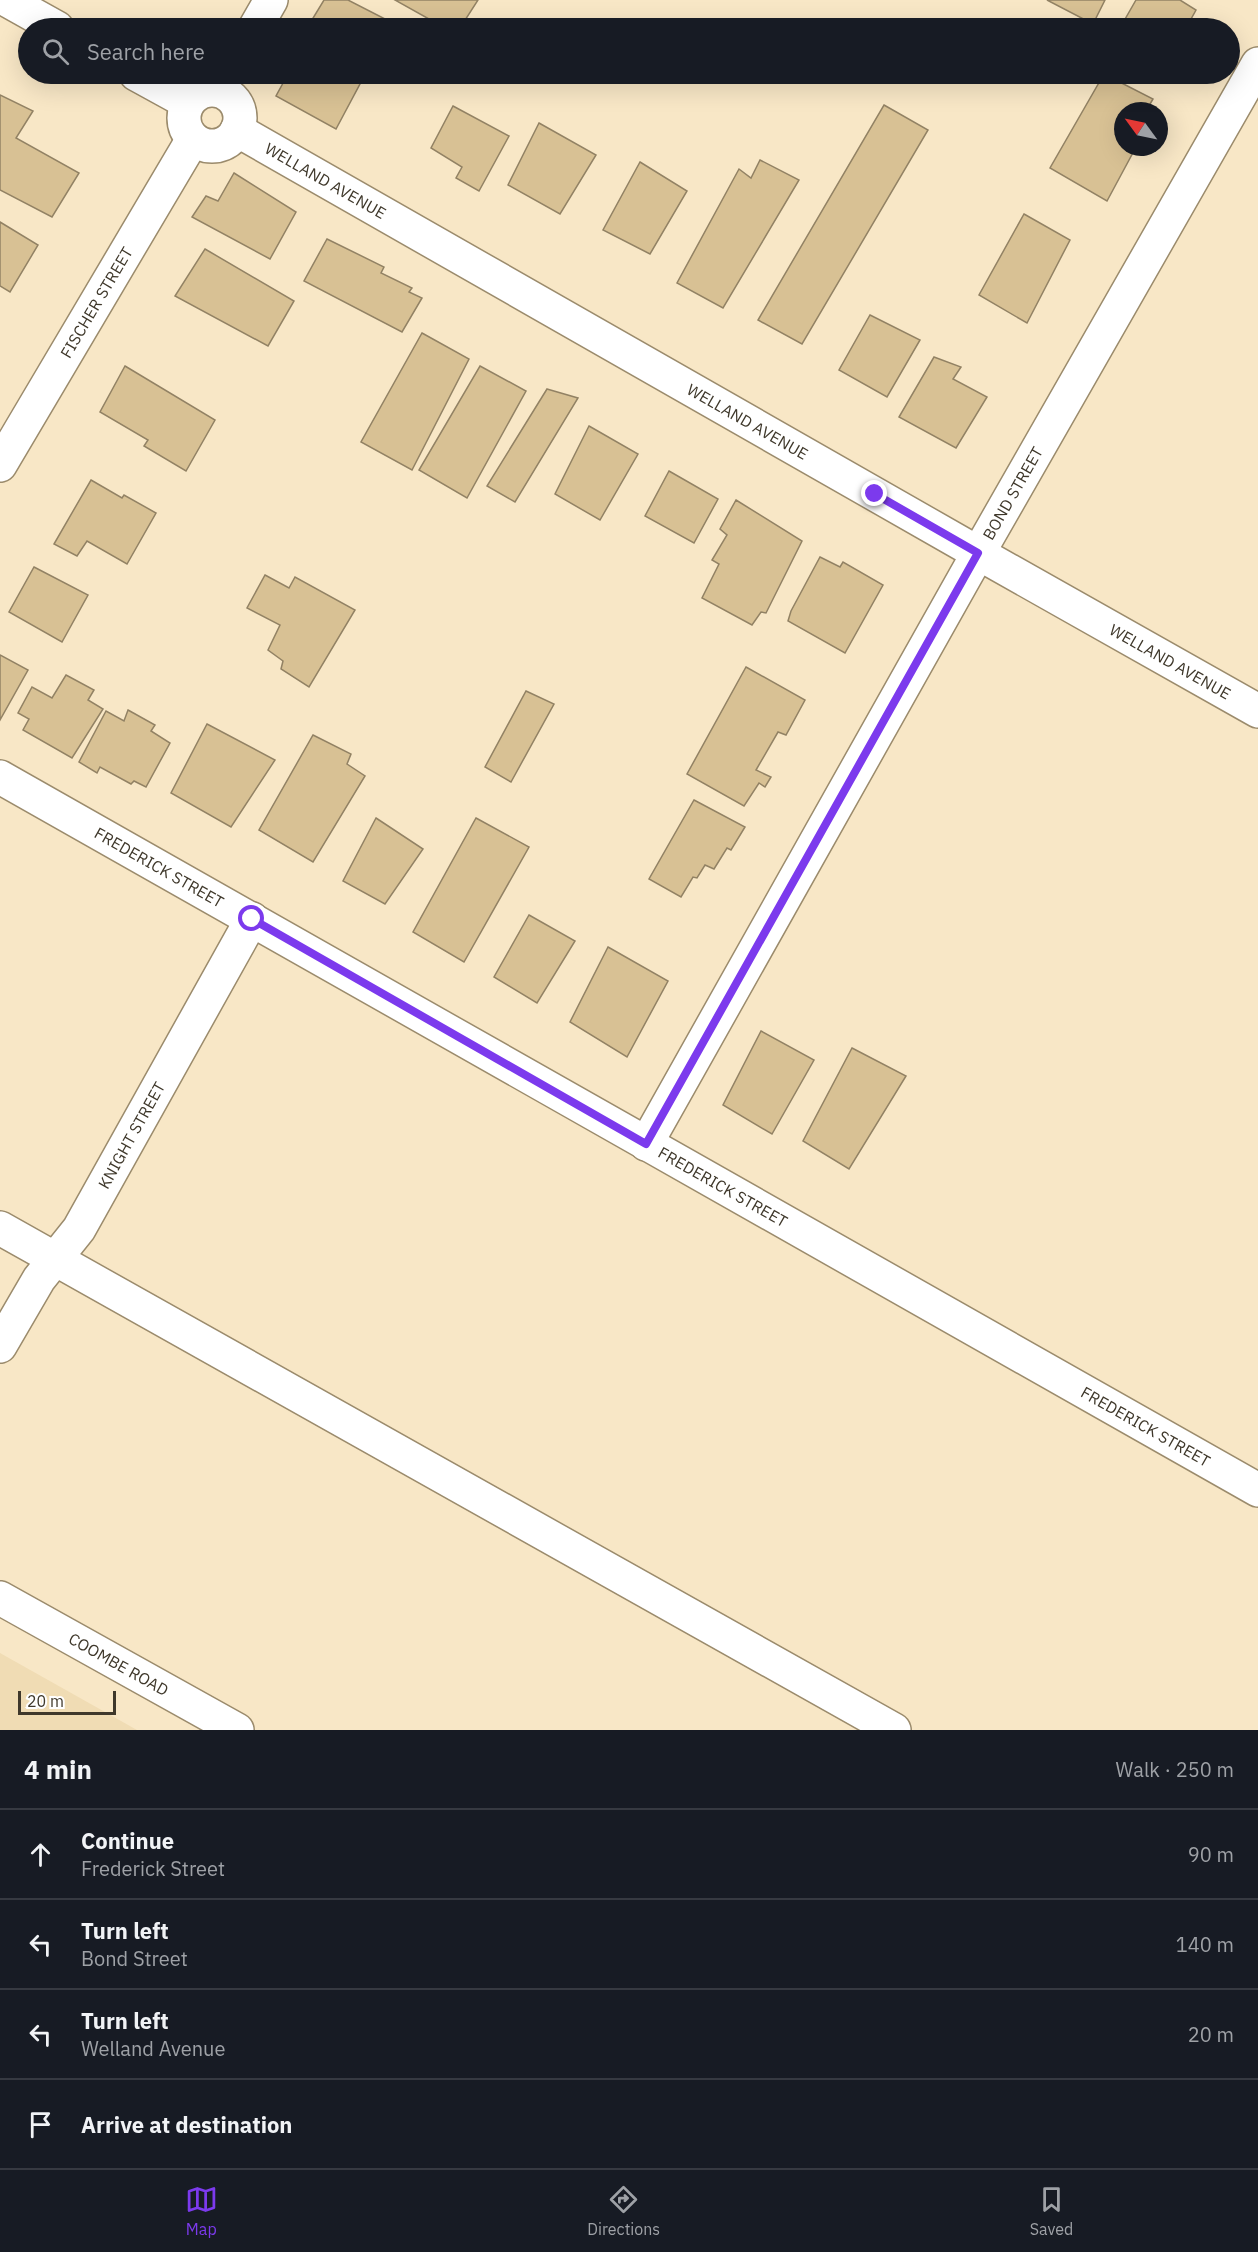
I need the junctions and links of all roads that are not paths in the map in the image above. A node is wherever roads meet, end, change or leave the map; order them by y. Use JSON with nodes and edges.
{"nodes":[{"id":1,"x":7,"y":0,"type":"edge"},
{"id":2,"x":271,"y":0,"type":"edge"},
{"id":3,"x":39,"y":18,"type":"edge"},
{"id":4,"x":261,"y":18,"type":"edge"},
{"id":5,"x":1258,"y":64,"type":"edge"},
{"id":6,"x":154,"y":84,"type":"edge"},
{"id":7,"x":220,"y":84,"type":"edge"},
{"id":8,"x":226,"y":84,"type":"edge"},
{"id":9,"x":187,"y":102,"type":"junction"},
{"id":10,"x":237,"y":130,"type":"junction"},
{"id":11,"x":193,"y":139,"type":"junction"},
{"id":12,"x":0,"y":465,"type":"edge"},
{"id":13,"x":978,"y":553,"type":"junction"},
{"id":14,"x":1258,"y":711,"type":"edge"},
{"id":15,"x":0,"y":777,"type":"edge"},
{"id":16,"x":252,"y":919,"type":"junction"},
{"id":17,"x":646,"y":1144,"type":"junction"},
{"id":18,"x":0,"y":1228,"type":"edge"},
{"id":19,"x":55,"y":1259,"type":"junction"},
{"id":20,"x":0,"y":1346,"type":"edge"},
{"id":21,"x":1258,"y":1490,"type":"edge"},
{"id":22,"x":0,"y":1598,"type":"edge"},
{"id":23,"x":237,"y":1730,"type":"edge"},
{"id":24,"x":894,"y":1730,"type":"edge"}],
"edges":[{"from":1,"to":3,"type":"street"},
{"from":2,"to":4,"type":"street"},
{"from":5,"to":13,"type":"street","name":"BOND STREET"},
{"from":6,"to":9,"type":"street"},
{"from":7,"to":9,"type":"street"},
{"from":8,"to":10,"type":"street"},
{"from":9,"to":11,"type":"street"},
{"from":10,"to":11,"type":"street"},
{"from":10,"to":13,"type":"street","name":"WELLAND AVENUE"},
{"from":11,"to":12,"type":"street","name":"FISCHER STREET"},
{"from":13,"to":14,"type":"street","name":"WELLAND AVENUE"},
{"from":13,"to":17,"type":"street","name":"BOND STREET"},
{"from":15,"to":16,"type":"street","name":"FREDERICK STREET"},
{"from":16,"to":17,"type":"street","name":"FREDERICK STREET"},
{"from":16,"to":19,"type":"street","name":"KNIGHT STREET"},
{"from":17,"to":21,"type":"street","name":"FREDERICK STREET"},
{"from":18,"to":19,"type":"street"},
{"from":19,"to":20,"type":"street","name":"KNIGHT STREET"},
{"from":19,"to":24,"type":"street"},
{"from":22,"to":23,"type":"street","name":"COOMBE ROAD"}]}
